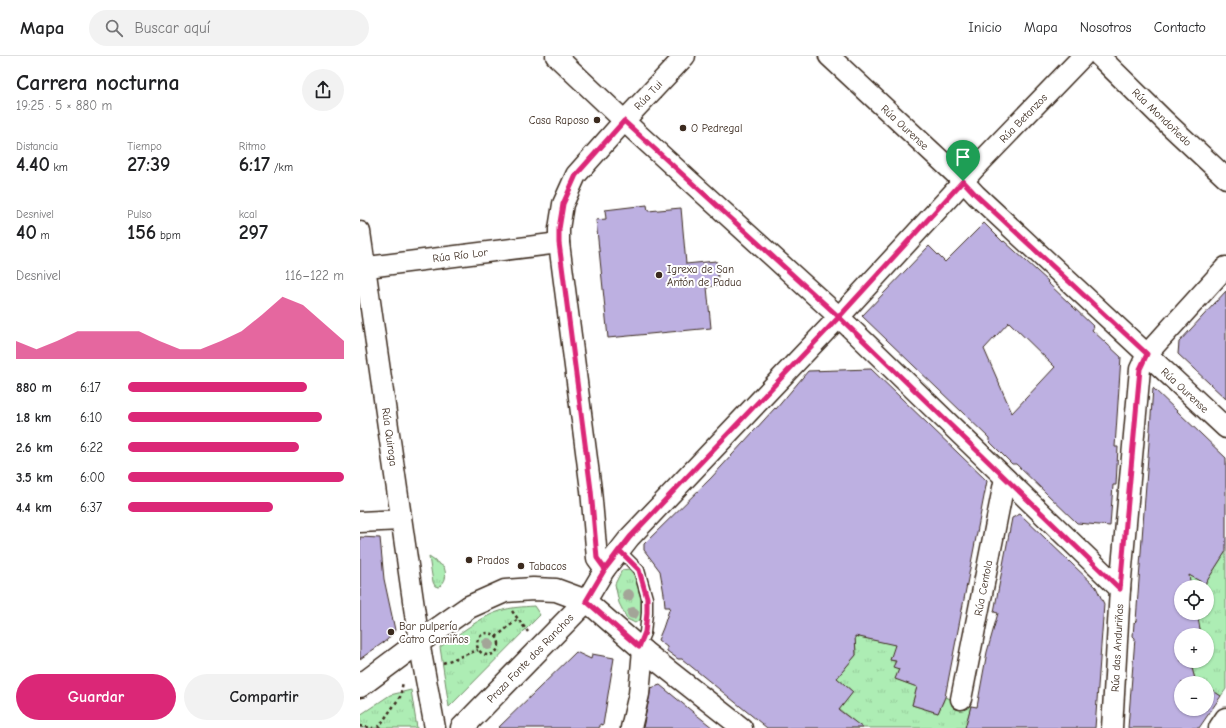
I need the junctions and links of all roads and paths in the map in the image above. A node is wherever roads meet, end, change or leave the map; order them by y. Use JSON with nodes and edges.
{"nodes":[{"id":1,"x":556,"y":56,"type":"edge"},
{"id":2,"x":685,"y":56,"type":"edge"},
{"id":3,"x":829,"y":56,"type":"edge"},
{"id":4,"x":1083,"y":56,"type":"edge"},
{"id":5,"x":1099,"y":56,"type":"edge"},
{"id":6,"x":624,"y":121,"type":"junction"},
{"id":7,"x":1226,"y":178,"type":"edge"},
{"id":8,"x":963,"y":181,"type":"junction"},
{"id":9,"x":360,"y":232,"type":"edge"},
{"id":10,"x":559,"y":243,"type":"junction"},
{"id":11,"x":1226,"y":267,"type":"edge"},
{"id":12,"x":363,"y":268,"type":"edge"},
{"id":13,"x":839,"y":317,"type":"junction"},
{"id":14,"x":1147,"y":354,"type":"junction"},
{"id":15,"x":1226,"y":428,"type":"edge"},
{"id":16,"x":1005,"y":478,"type":"junction"},
{"id":17,"x":402,"y":520,"type":"junction"},
{"id":18,"x":360,"y":522,"type":"edge"},
{"id":19,"x":619,"y":550,"type":"junction"},
{"id":20,"x":605,"y":569,"type":"junction"},
{"id":21,"x":1120,"y":589,"type":"junction"},
{"id":22,"x":586,"y":601,"type":"junction"},
{"id":23,"x":511,"y":610,"type":"dead end"},
{"id":24,"x":518,"y":619,"type":"junction"},
{"id":25,"x":528,"y":633,"type":"dead end"},
{"id":26,"x":496,"y":637,"type":"junction"},
{"id":27,"x":419,"y":642,"type":"junction"},
{"id":28,"x":641,"y":648,"type":"junction"},
{"id":29,"x":478,"y":650,"type":"junction"},
{"id":30,"x":440,"y":665,"type":"dead end"},
{"id":31,"x":403,"y":682,"type":"dead end"},
{"id":32,"x":360,"y":686,"type":"edge"},
{"id":33,"x":961,"y":699,"type":"dead end"},
{"id":34,"x":1226,"y":719,"type":"edge"},
{"id":35,"x":360,"y":726,"type":"edge"},
{"id":36,"x":373,"y":728,"type":"edge"},
{"id":37,"x":378,"y":728,"type":"edge"},
{"id":38,"x":436,"y":728,"type":"edge"},
{"id":39,"x":462,"y":728,"type":"edge"},
{"id":40,"x":631,"y":728,"type":"edge"},
{"id":41,"x":742,"y":728,"type":"edge"},
{"id":42,"x":1112,"y":728,"type":"edge"},
{"id":43,"x":1220,"y":728,"type":"edge"}],
"edges":[{"from":1,"to":6,"type":"street"},
{"from":2,"to":6,"type":"street","name":"Rúa Tui"},
{"from":3,"to":8,"type":"street","name":"Rúa Ourense"},
{"from":4,"to":8,"type":"street","name":"Rúa Betanzos"},
{"from":5,"to":7,"type":"street","name":"Rúa Mondoñedo"},
{"from":6,"to":10,"type":"street","name":"Rúa Tui"},
{"from":6,"to":13,"type":"street"},
{"from":8,"to":13,"type":"street","name":"Rúa Betanzos"},
{"from":8,"to":14,"type":"street","name":"Rúa Ourense"},
{"from":9,"to":12,"type":"street","name":"Rúa Quiroga"},
{"from":10,"to":12,"type":"street","name":"Rúa Río Lor"},
{"from":10,"to":20,"type":"street","name":"Rúa Tui"},
{"from":11,"to":14,"type":"street"},
{"from":12,"to":17,"type":"street","name":"Rúa Quiroga"},
{"from":13,"to":16,"type":"street"},
{"from":13,"to":19,"type":"street","name":"Rúa Betanzos"},
{"from":14,"to":15,"type":"street","name":"Rúa Ourense"},
{"from":14,"to":21,"type":"street","name":"Rúa das Anduriñas"},
{"from":16,"to":21,"type":"street"},
{"from":16,"to":33,"type":"street","name":"Rúa Centola"},
{"from":17,"to":18,"type":"street"},
{"from":17,"to":27,"type":"street","name":"Rúa Quiroga"},
{"from":19,"to":20,"type":"street","name":"Rúa Betanzos"},
{"from":19,"to":28,"type":"lane"},
{"from":20,"to":22,"type":"street","name":"Rúa Betanzos"},
{"from":21,"to":42,"type":"street","name":"Rúa das Anduriñas"},
{"from":22,"to":27,"type":"street","name":"Praza Fonte dos Ranchos"},
{"from":22,"to":28,"type":"street"},
{"from":22,"to":39,"type":"street","name":"Praza Fonte dos Ranchos"},
{"from":23,"to":24,"type":"path"},
{"from":24,"to":25,"type":"path"},
{"from":24,"to":26,"type":"path"},
{"from":26,"to":29,"type":"path"},
{"from":26,"to":29,"type":"path"},
{"from":27,"to":32,"type":"street","name":"Praza Fonte dos Ranchos"},
{"from":27,"to":38,"type":"street","name":"Rúa Quiroga"},
{"from":28,"to":40,"type":"street"},
{"from":28,"to":41,"type":"street"},
{"from":29,"to":30,"type":"path"},
{"from":31,"to":37,"type":"path"},
{"from":34,"to":43,"type":"street"},
{"from":35,"to":36,"type":"path"}]}
